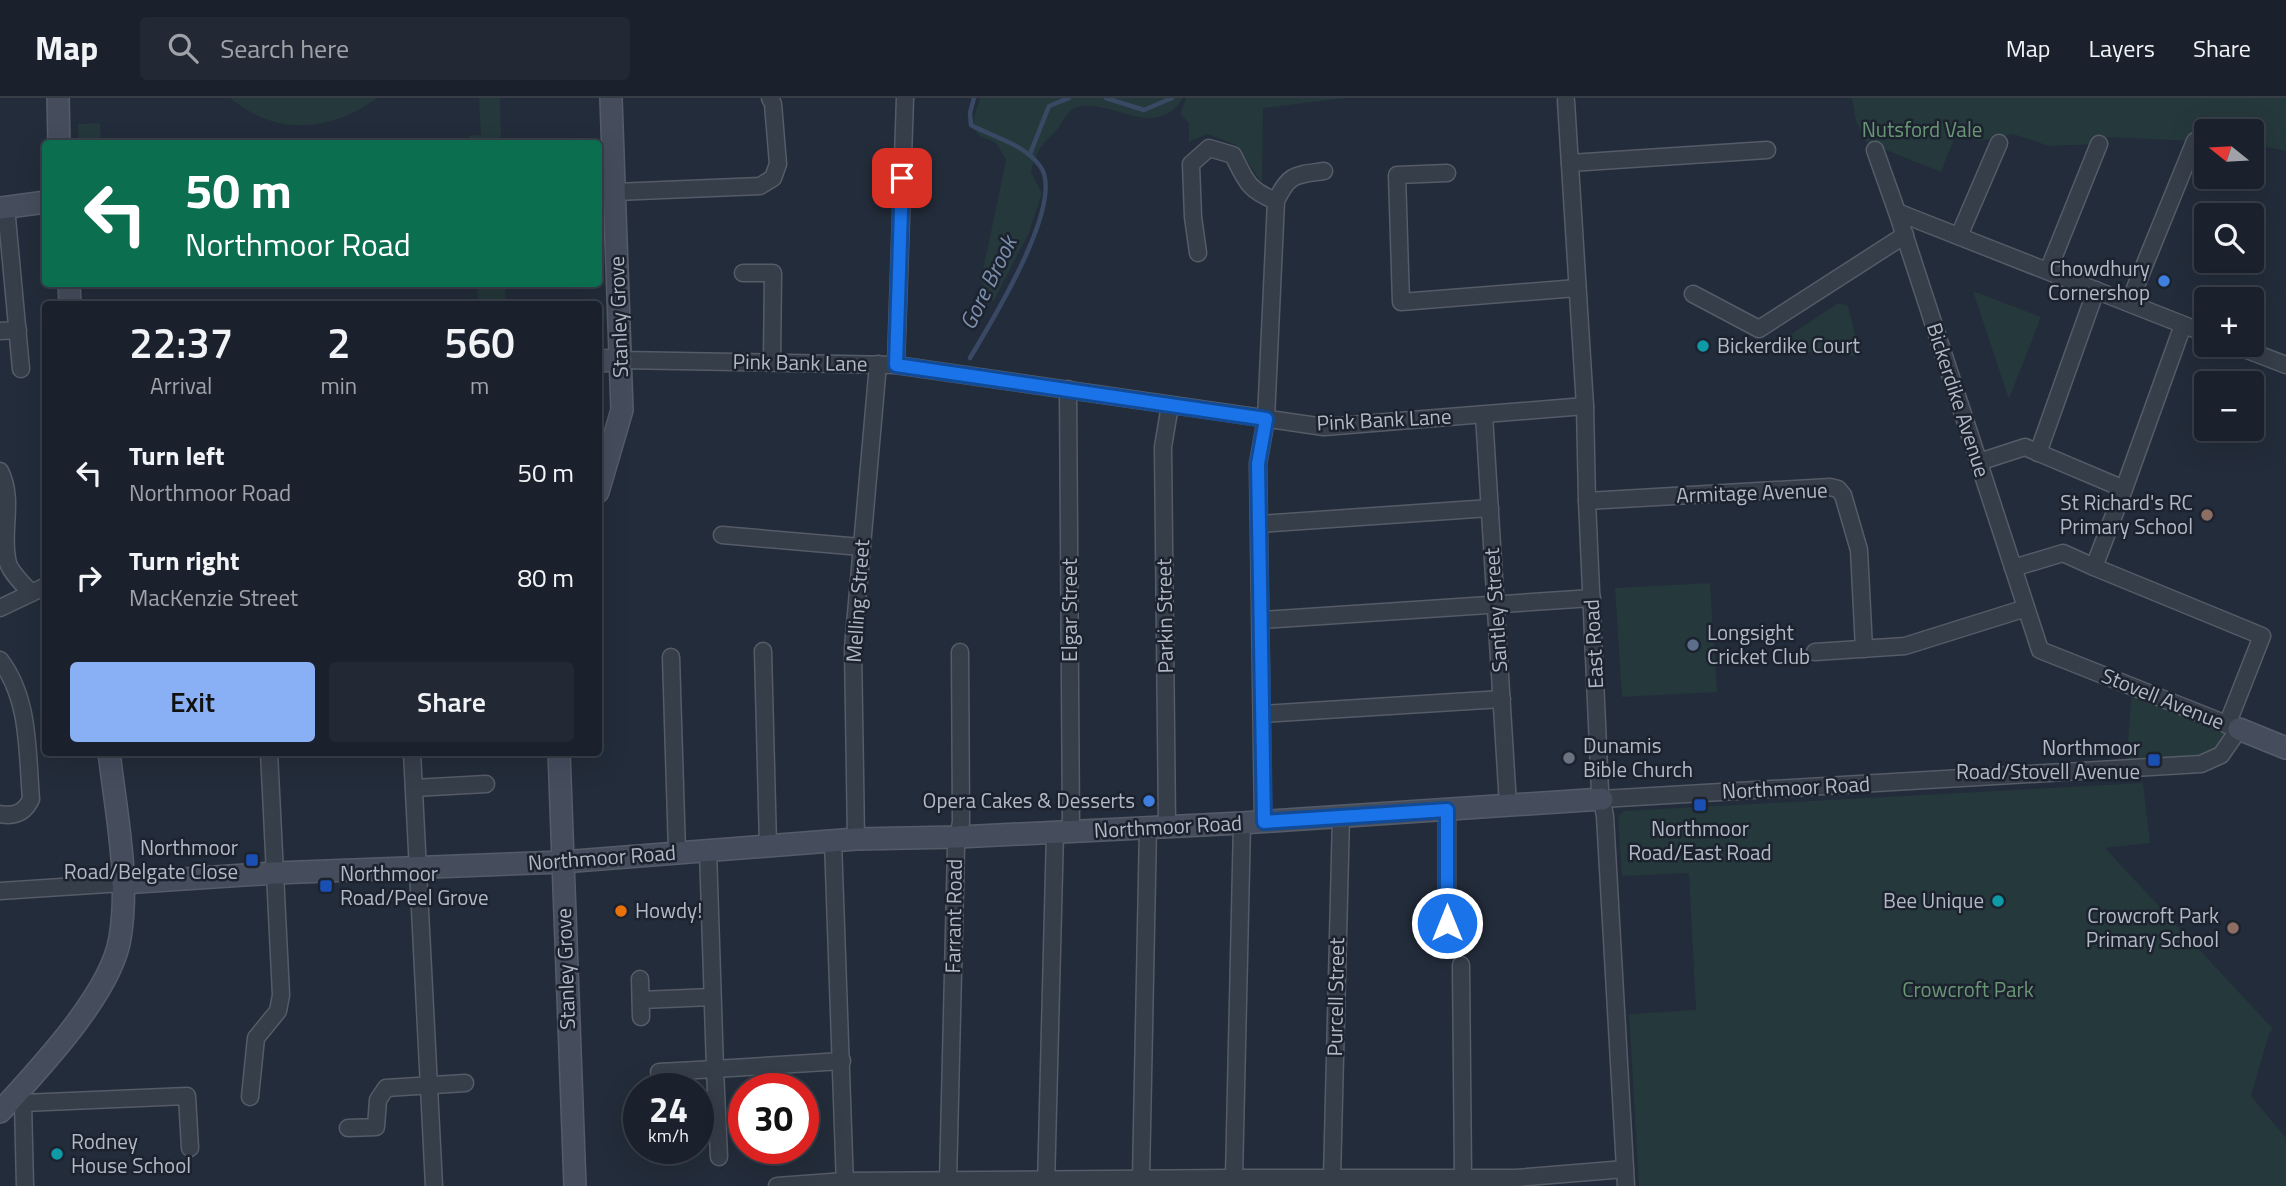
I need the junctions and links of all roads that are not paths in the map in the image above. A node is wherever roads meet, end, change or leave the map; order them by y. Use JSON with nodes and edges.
{"nodes":[{"id":1,"x":58,"y":98,"type":"edge"},
{"id":2,"x":611,"y":98,"type":"edge"},
{"id":3,"x":770,"y":98,"type":"edge"},
{"id":4,"x":905,"y":98,"type":"edge"},
{"id":5,"x":1566,"y":101,"type":"dead end"},
{"id":6,"x":59,"y":140,"type":"edge"},
{"id":7,"x":1999,"y":143,"type":"dead end"},
{"id":8,"x":2194,"y":143,"type":"edge"},
{"id":9,"x":2099,"y":144,"type":"dead end"},
{"id":10,"x":1767,"y":150,"type":"dead end"},
{"id":11,"x":1875,"y":150,"type":"dead end"},
{"id":12,"x":1570,"y":163,"type":"junction"},
{"id":13,"x":1324,"y":171,"type":"dead end"},
{"id":14,"x":1447,"y":173,"type":"dead end"},
{"id":15,"x":615,"y":192,"type":"junction"},
{"id":16,"x":1276,"y":201,"type":"junction"},
{"id":17,"x":42,"y":202,"type":"edge"},
{"id":18,"x":3,"y":207,"type":"edge"},
{"id":19,"x":1897,"y":212,"type":"junction"},
{"id":20,"x":1905,"y":235,"type":"junction"},
{"id":21,"x":1959,"y":236,"type":"junction"},
{"id":22,"x":1198,"y":253,"type":"dead end"},
{"id":23,"x":2048,"y":271,"type":"junction"},
{"id":24,"x":743,"y":273,"type":"dead end"},
{"id":25,"x":1577,"y":288,"type":"junction"},
{"id":26,"x":2096,"y":290,"type":"junction"},
{"id":27,"x":1693,"y":295,"type":"dead end"},
{"id":28,"x":2129,"y":303,"type":"junction"},
{"id":29,"x":2183,"y":325,"type":"junction"},
{"id":30,"x":2194,"y":329,"type":"edge"},
{"id":31,"x":18,"y":330,"type":"junction"},
{"id":32,"x":0,"y":331,"type":"edge"},
{"id":33,"x":2264,"y":357,"type":"edge"},
{"id":34,"x":621,"y":360,"type":"junction"},
{"id":35,"x":602,"y":361,"type":"edge"},
{"id":36,"x":772,"y":361,"type":"junction"},
{"id":37,"x":878,"y":364,"type":"junction"},
{"id":38,"x":896,"y":365,"type":"junction"},
{"id":39,"x":2286,"y":365,"type":"edge"},
{"id":40,"x":21,"y":369,"type":"dead end"},
{"id":41,"x":1068,"y":389,"type":"junction"},
{"id":42,"x":1170,"y":405,"type":"junction"},
{"id":43,"x":1585,"y":406,"type":"junction"},
{"id":44,"x":1484,"y":415,"type":"junction"},
{"id":45,"x":1266,"y":419,"type":"junction"},
{"id":46,"x":2038,"y":453,"type":"junction"},
{"id":47,"x":1979,"y":462,"type":"junction"},
{"id":48,"x":0,"y":471,"type":"edge"},
{"id":49,"x":602,"y":478,"type":"edge"},
{"id":50,"x":2124,"y":489,"type":"junction"},
{"id":51,"x":1587,"y":501,"type":"junction"},
{"id":52,"x":1490,"y":508,"type":"junction"},
{"id":53,"x":1260,"y":524,"type":"junction"},
{"id":54,"x":722,"y":535,"type":"dead end"},
{"id":55,"x":861,"y":547,"type":"junction"},
{"id":56,"x":2094,"y":567,"type":"junction"},
{"id":57,"x":2013,"y":568,"type":"junction"},
{"id":58,"x":38,"y":590,"type":"edge"},
{"id":59,"x":1592,"y":598,"type":"junction"},
{"id":60,"x":1496,"y":606,"type":"junction"},
{"id":61,"x":0,"y":608,"type":"edge"},
{"id":62,"x":2026,"y":608,"type":"junction"},
{"id":63,"x":1262,"y":620,"type":"junction"},
{"id":64,"x":1864,"y":649,"type":"junction"},
{"id":65,"x":2040,"y":650,"type":"joint"},
{"id":66,"x":763,"y":651,"type":"dead end"},
{"id":67,"x":960,"y":652,"type":"dead end"},
{"id":68,"x":1815,"y":652,"type":"dead end"},
{"id":69,"x":671,"y":656,"type":"dead end"},
{"id":70,"x":0,"y":660,"type":"edge"},
{"id":71,"x":1502,"y":699,"type":"junction"},
{"id":72,"x":1262,"y":713,"type":"junction"},
{"id":73,"x":2233,"y":727,"type":"junction"},
{"id":74,"x":2286,"y":748,"type":"edge"},
{"id":75,"x":109,"y":756,"type":"edge"},
{"id":76,"x":269,"y":756,"type":"edge"},
{"id":77,"x":412,"y":756,"type":"edge"},
{"id":78,"x":559,"y":756,"type":"edge"},
{"id":79,"x":486,"y":785,"type":"dead end"},
{"id":80,"x":414,"y":788,"type":"junction"},
{"id":81,"x":1602,"y":799,"type":"junction"},
{"id":82,"x":1508,"y":805,"type":"junction"},
{"id":83,"x":1447,"y":810,"type":"junction"},
{"id":84,"x":0,"y":814,"type":"edge"},
{"id":85,"x":1341,"y":816,"type":"junction"},
{"id":86,"x":1264,"y":822,"type":"junction"},
{"id":87,"x":1242,"y":824,"type":"junction"},
{"id":88,"x":1158,"y":827,"type":"junction"},
{"id":89,"x":1063,"y":832,"type":"junction"},
{"id":90,"x":958,"y":838,"type":"junction"},
{"id":91,"x":856,"y":839,"type":"junction"},
{"id":92,"x":834,"y":841,"type":"junction"},
{"id":93,"x":768,"y":845,"type":"junction"},
{"id":94,"x":708,"y":850,"type":"junction"},
{"id":95,"x":677,"y":852,"type":"junction"},
{"id":96,"x":562,"y":862,"type":"junction"},
{"id":97,"x":419,"y":867,"type":"junction"},
{"id":98,"x":275,"y":873,"type":"junction"},
{"id":99,"x":123,"y":883,"type":"junction"},
{"id":100,"x":0,"y":891,"type":"edge"},
{"id":101,"x":1447,"y":923,"type":"dead end"},
{"id":102,"x":1461,"y":965,"type":"dead end"},
{"id":103,"x":640,"y":979,"type":"dead end"},
{"id":104,"x":712,"y":998,"type":"junction"},
{"id":105,"x":640,"y":1000,"type":"junction"},
{"id":106,"x":641,"y":1017,"type":"dead end"},
{"id":107,"x":842,"y":1061,"type":"junction"},
{"id":108,"x":715,"y":1069,"type":"junction"},
{"id":109,"x":659,"y":1072,"type":"dead end"},
{"id":110,"x":465,"y":1083,"type":"dead end"},
{"id":111,"x":429,"y":1084,"type":"junction"},
{"id":112,"x":250,"y":1097,"type":"dead end"},
{"id":113,"x":19,"y":1100,"type":"junction"},
{"id":114,"x":0,"y":1112,"type":"edge"},
{"id":115,"x":348,"y":1128,"type":"dead end"},
{"id":116,"x":190,"y":1148,"type":"dead end"},
{"id":117,"x":719,"y":1157,"type":"dead end"},
{"id":118,"x":1463,"y":1178,"type":"junction"},
{"id":119,"x":1625,"y":1178,"type":"edge"},
{"id":120,"x":1231,"y":1180,"type":"edge"},
{"id":121,"x":948,"y":1181,"type":"junction"},
{"id":122,"x":1138,"y":1181,"type":"edge"},
{"id":123,"x":1325,"y":1181,"type":"edge"},
{"id":124,"x":1517,"y":1182,"type":"edge"},
{"id":125,"x":845,"y":1183,"type":"edge"},
{"id":126,"x":1046,"y":1183,"type":"edge"},
{"id":127,"x":1419,"y":1183,"type":"edge"},
{"id":128,"x":25,"y":1186,"type":"edge"},
{"id":129,"x":434,"y":1186,"type":"edge"},
{"id":130,"x":575,"y":1186,"type":"edge"},
{"id":131,"x":777,"y":1186,"type":"edge"}],
"edges":[{"from":1,"to":6,"type":"street"},
{"from":2,"to":15,"type":"street","name":"Stanley Grove"},
{"from":3,"to":15,"type":"street"},
{"from":4,"to":38,"type":"street"},
{"from":5,"to":12,"type":"street","name":"East Road"},
{"from":7,"to":21,"type":"street"},
{"from":8,"to":28,"type":"street"},
{"from":9,"to":23,"type":"street"},
{"from":10,"to":12,"type":"street"},
{"from":11,"to":19,"type":"street","name":"Bickerdike Avenue"},
{"from":12,"to":25,"type":"street","name":"East Road"},
{"from":13,"to":16,"type":"street"},
{"from":14,"to":25,"type":"street"},
{"from":15,"to":34,"type":"street","name":"Stanley Grove"},
{"from":16,"to":22,"type":"street"},
{"from":16,"to":45,"type":"street"},
{"from":17,"to":18,"type":"street"},
{"from":18,"to":31,"type":"street"},
{"from":19,"to":20,"type":"street","name":"Bickerdike Avenue"},
{"from":19,"to":21,"type":"street"},
{"from":20,"to":27,"type":"street"},
{"from":20,"to":47,"type":"street","name":"Bickerdike Avenue"},
{"from":21,"to":23,"type":"street"},
{"from":23,"to":26,"type":"street"},
{"from":24,"to":36,"type":"street"},
{"from":25,"to":43,"type":"street","name":"East Road"},
{"from":26,"to":28,"type":"street"},
{"from":26,"to":46,"type":"street"},
{"from":28,"to":29,"type":"street"},
{"from":29,"to":30,"type":"street"},
{"from":29,"to":50,"type":"street"},
{"from":31,"to":32,"type":"street"},
{"from":31,"to":40,"type":"street"},
{"from":33,"to":39,"type":"street"},
{"from":34,"to":35,"type":"street","name":"Pink Bank Lane"},
{"from":34,"to":36,"type":"street","name":"Pink Bank Lane"},
{"from":34,"to":49,"type":"street","name":"Stanley Grove"},
{"from":36,"to":37,"type":"street","name":"Pink Bank Lane"},
{"from":37,"to":38,"type":"street","name":"Pink Bank Lane"},
{"from":37,"to":55,"type":"street","name":"Melling Street"},
{"from":38,"to":41,"type":"street","name":"Pink Bank Lane"},
{"from":41,"to":42,"type":"street","name":"Pink Bank Lane"},
{"from":41,"to":89,"type":"street","name":"Elgar Street"},
{"from":42,"to":45,"type":"street","name":"Pink Bank Lane"},
{"from":42,"to":88,"type":"street","name":"Parkin Street"},
{"from":43,"to":44,"type":"street","name":"Pink Bank Lane"},
{"from":43,"to":51,"type":"street","name":"East Road"},
{"from":44,"to":45,"type":"street","name":"Pink Bank Lane"},
{"from":44,"to":52,"type":"street","name":"Santley Street"},
{"from":45,"to":53,"type":"street"},
{"from":46,"to":47,"type":"street"},
{"from":46,"to":50,"type":"street"},
{"from":47,"to":57,"type":"street","name":"Bickerdike Avenue"},
{"from":48,"to":58,"type":"street"},
{"from":50,"to":56,"type":"street"},
{"from":51,"to":59,"type":"street","name":"East Road"},
{"from":51,"to":64,"type":"street","name":"Armitage Avenue"},
{"from":52,"to":53,"type":"street"},
{"from":52,"to":60,"type":"street","name":"Santley Street"},
{"from":53,"to":63,"type":"street"},
{"from":54,"to":55,"type":"street"},
{"from":55,"to":91,"type":"street","name":"Melling Street"},
{"from":56,"to":57,"type":"street"},
{"from":56,"to":73,"type":"street","name":"Northmoor Road"},
{"from":57,"to":62,"type":"street","name":"Bickerdike Avenue"},
{"from":58,"to":61,"type":"street"},
{"from":59,"to":60,"type":"street"},
{"from":59,"to":81,"type":"street","name":"East Road"},
{"from":60,"to":63,"type":"street"},
{"from":60,"to":71,"type":"street","name":"Santley Street"},
{"from":62,"to":64,"type":"street"},
{"from":62,"to":65,"type":"street","name":"Bickerdike Avenue"},
{"from":63,"to":72,"type":"street"},
{"from":64,"to":68,"type":"street"},
{"from":65,"to":73,"type":"street","name":"Stovell Avenue"},
{"from":66,"to":93,"type":"street"},
{"from":67,"to":90,"type":"street","name":"Farrant Road"},
{"from":69,"to":95,"type":"street"},
{"from":70,"to":84,"type":"street"},
{"from":71,"to":72,"type":"street"},
{"from":71,"to":82,"type":"street","name":"Santley Street"},
{"from":72,"to":86,"type":"street"},
{"from":73,"to":74,"type":"street","name":"Stovell Avenue"},
{"from":73,"to":81,"type":"street","name":"Northmoor Road"},
{"from":75,"to":99,"type":"street"},
{"from":76,"to":98,"type":"street"},
{"from":77,"to":80,"type":"street"},
{"from":78,"to":96,"type":"street","name":"Stanley Grove"},
{"from":79,"to":80,"type":"street"},
{"from":80,"to":97,"type":"street"},
{"from":81,"to":82,"type":"street","name":"Northmoor Road"},
{"from":81,"to":119,"type":"street","name":"East Road"},
{"from":82,"to":83,"type":"street","name":"Northmoor Road"},
{"from":83,"to":85,"type":"street","name":"Northmoor Road"},
{"from":83,"to":101,"type":"street"},
{"from":85,"to":86,"type":"street","name":"Northmoor Road"},
{"from":85,"to":123,"type":"street","name":"Purcell Street"},
{"from":86,"to":87,"type":"street","name":"Northmoor Road"},
{"from":87,"to":88,"type":"street","name":"Northmoor Road"},
{"from":87,"to":120,"type":"street"},
{"from":88,"to":89,"type":"street","name":"Northmoor Road"},
{"from":88,"to":122,"type":"street","name":"Parkin Street"},
{"from":89,"to":90,"type":"street","name":"Northmoor Road"},
{"from":89,"to":126,"type":"street","name":"Elgar Street"},
{"from":90,"to":91,"type":"street","name":"Northmoor Road"},
{"from":90,"to":121,"type":"street","name":"Farrant Road"},
{"from":91,"to":92,"type":"street","name":"Northmoor Road"},
{"from":92,"to":93,"type":"street","name":"Northmoor Road"},
{"from":92,"to":107,"type":"street"},
{"from":93,"to":94,"type":"street","name":"Northmoor Road"},
{"from":94,"to":95,"type":"street","name":"Northmoor Road"},
{"from":94,"to":104,"type":"street"},
{"from":95,"to":96,"type":"street","name":"Northmoor Road"},
{"from":96,"to":97,"type":"street","name":"Northmoor Road"},
{"from":96,"to":130,"type":"street","name":"Stanley Grove"},
{"from":97,"to":98,"type":"street","name":"Northmoor Road"},
{"from":97,"to":111,"type":"street"},
{"from":98,"to":99,"type":"street","name":"Northmoor Road"},
{"from":98,"to":112,"type":"street"},
{"from":99,"to":100,"type":"street"},
{"from":99,"to":113,"type":"street"},
{"from":102,"to":118,"type":"street"},
{"from":103,"to":105,"type":"street"},
{"from":104,"to":105,"type":"street"},
{"from":104,"to":108,"type":"street"},
{"from":105,"to":106,"type":"street"},
{"from":107,"to":108,"type":"street"},
{"from":107,"to":125,"type":"street"},
{"from":108,"to":109,"type":"street"},
{"from":108,"to":117,"type":"street"},
{"from":110,"to":111,"type":"street"},
{"from":111,"to":115,"type":"street"},
{"from":111,"to":129,"type":"street"},
{"from":113,"to":114,"type":"street"},
{"from":113,"to":116,"type":"street"},
{"from":113,"to":128,"type":"street"},
{"from":118,"to":124,"type":"street"},
{"from":118,"to":127,"type":"street"},
{"from":119,"to":124,"type":"street"},
{"from":120,"to":122,"type":"street"},
{"from":120,"to":123,"type":"street"},
{"from":121,"to":125,"type":"street"},
{"from":121,"to":126,"type":"street"},
{"from":122,"to":126,"type":"street"},
{"from":123,"to":127,"type":"street"},
{"from":125,"to":131,"type":"street"}]}
